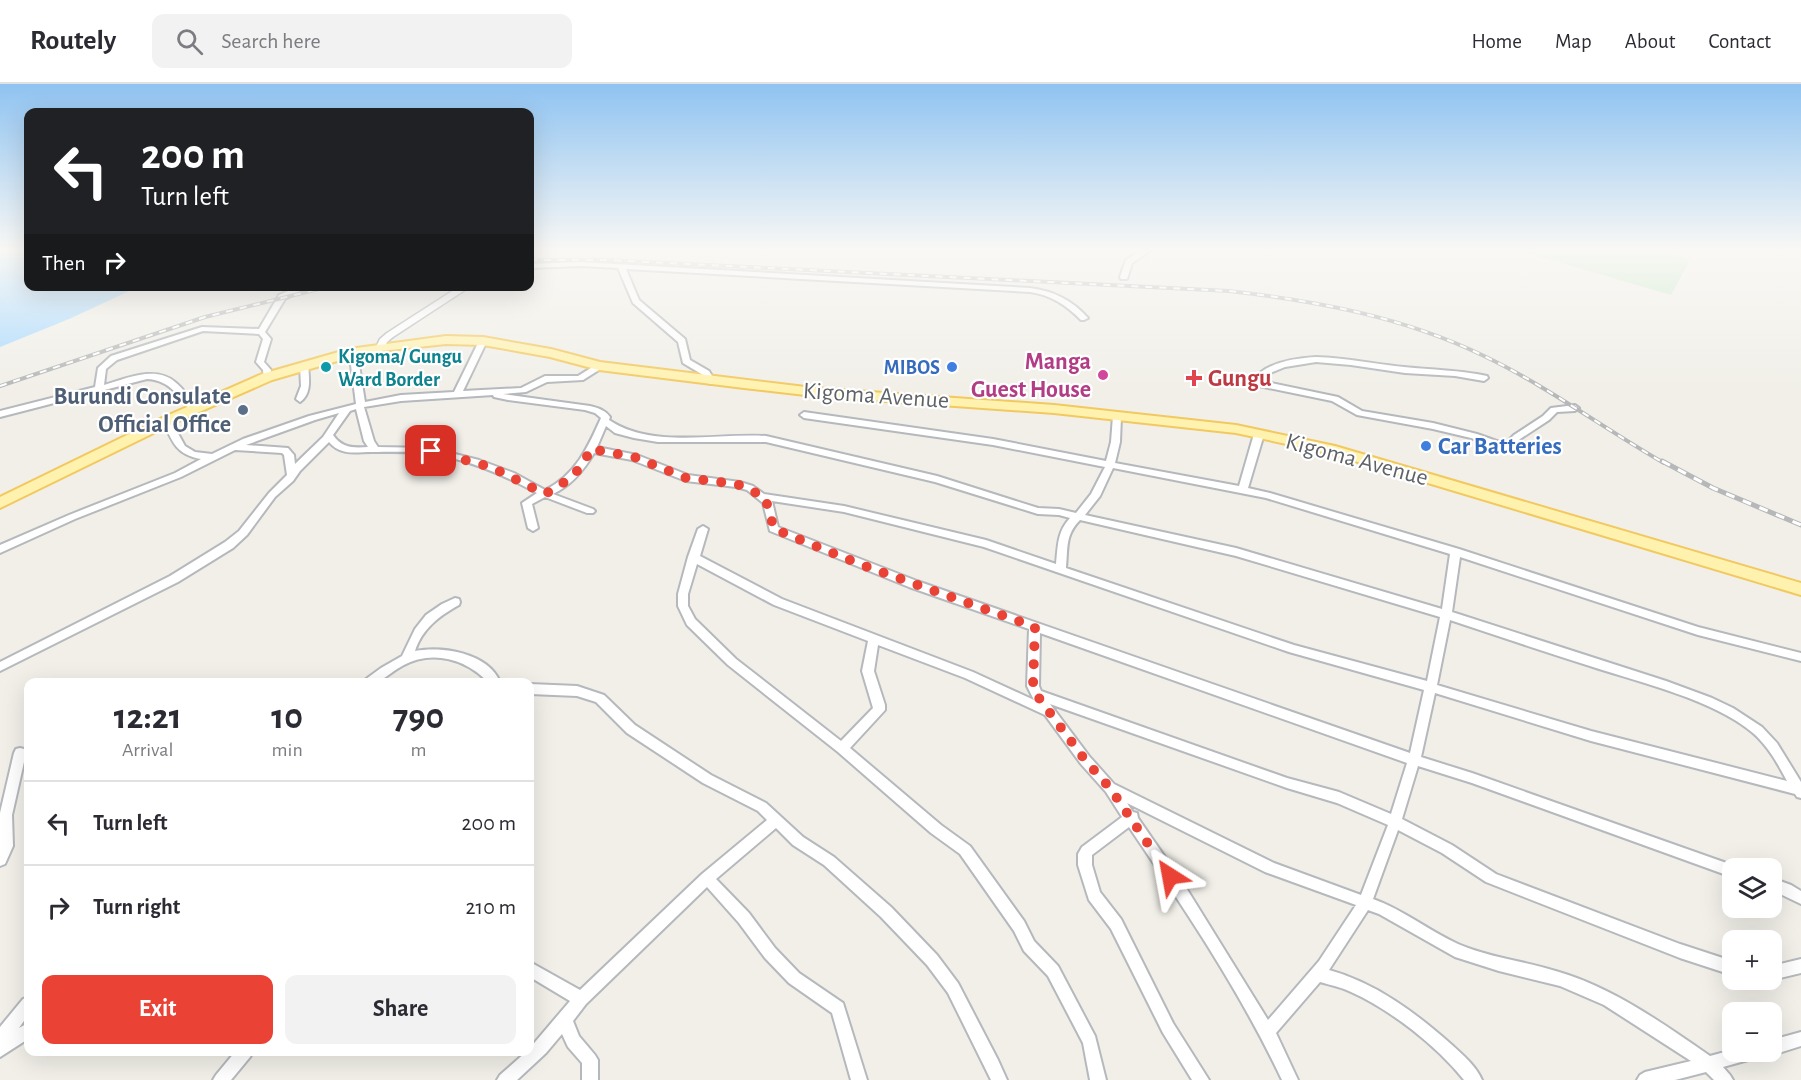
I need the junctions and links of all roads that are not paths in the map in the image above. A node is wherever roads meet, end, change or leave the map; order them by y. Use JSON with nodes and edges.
{"nodes":[{"id":1,"x":282,"y":297,"type":"edge"},
{"id":2,"x":449,"y":297,"type":"edge"},
{"id":3,"x":636,"y":297,"type":"edge"},
{"id":4,"x":1057,"y":297,"type":"edge"},
{"id":5,"x":1084,"y":318,"type":"dead end"},
{"id":6,"x":261,"y":332,"type":"junction"},
{"id":7,"x":483,"y":341,"type":"junction"},
{"id":8,"x":381,"y":347,"type":"junction"},
{"id":9,"x":350,"y":353,"type":"junction"},
{"id":10,"x":304,"y":365,"type":"junction"},
{"id":11,"x":599,"y":366,"type":"junction"},
{"id":12,"x":1265,"y":372,"type":"dead end"},
{"id":13,"x":267,"y":377,"type":"junction"},
{"id":14,"x":1484,"y":378,"type":"dead end"},
{"id":15,"x":711,"y":381,"type":"junction"},
{"id":16,"x":1257,"y":384,"type":"dead end"},
{"id":17,"x":99,"y":387,"type":"junction"},
{"id":18,"x":458,"y":394,"type":"junction"},
{"id":19,"x":495,"y":394,"type":"junction"},
{"id":20,"x":300,"y":399,"type":"dead end"},
{"id":21,"x":360,"y":405,"type":"junction"},
{"id":22,"x":1575,"y":408,"type":"dead end"},
{"id":23,"x":194,"y":409,"type":"junction"},
{"id":24,"x":347,"y":409,"type":"junction"},
{"id":25,"x":0,"y":414,"type":"edge"},
{"id":26,"x":804,"y":415,"type":"dead end"},
{"id":27,"x":1117,"y":416,"type":"junction"},
{"id":28,"x":167,"y":421,"type":"junction"},
{"id":29,"x":604,"y":421,"type":"junction"},
{"id":30,"x":1259,"y":434,"type":"junction"},
{"id":31,"x":329,"y":435,"type":"junction"},
{"id":32,"x":233,"y":447,"type":"junction"},
{"id":33,"x":373,"y":449,"type":"junction"},
{"id":34,"x":590,"y":449,"type":"junction"},
{"id":35,"x":214,"y":457,"type":"junction"},
{"id":36,"x":1112,"y":465,"type":"junction"},
{"id":37,"x":292,"y":475,"type":"junction"},
{"id":38,"x":1243,"y":490,"type":"junction"},
{"id":39,"x":545,"y":494,"type":"junction"},
{"id":40,"x":765,"y":497,"type":"junction"},
{"id":41,"x":0,"y":503,"type":"edge"},
{"id":42,"x":590,"y":510,"type":"dead end"},
{"id":43,"x":1079,"y":517,"type":"junction"},
{"id":44,"x":533,"y":528,"type":"dead end"},
{"id":45,"x":703,"y":529,"type":"dead end"},
{"id":46,"x":0,"y":549,"type":"edge"},
{"id":47,"x":1455,"y":552,"type":"junction"},
{"id":48,"x":693,"y":557,"type":"junction"},
{"id":49,"x":1061,"y":569,"type":"junction"},
{"id":50,"x":1801,"y":589,"type":"edge"},
{"id":51,"x":455,"y":602,"type":"dead end"},
{"id":52,"x":1446,"y":614,"type":"junction"},
{"id":53,"x":1035,"y":627,"type":"junction"},
{"id":54,"x":874,"y":639,"type":"junction"},
{"id":55,"x":1801,"y":657,"type":"edge"},
{"id":56,"x":407,"y":659,"type":"junction"},
{"id":57,"x":0,"y":668,"type":"edge"},
{"id":58,"x":376,"y":678,"type":"edge"},
{"id":59,"x":492,"y":678,"type":"edge"},
{"id":60,"x":1430,"y":687,"type":"junction"},
{"id":61,"x":534,"y":689,"type":"edge"},
{"id":62,"x":1036,"y":694,"type":"junction"},
{"id":63,"x":1050,"y":713,"type":"junction"},
{"id":64,"x":842,"y":748,"type":"junction"},
{"id":65,"x":20,"y":753,"type":"dead end"},
{"id":66,"x":1414,"y":759,"type":"junction"},
{"id":67,"x":1110,"y":788,"type":"junction"},
{"id":68,"x":1800,"y":791,"type":"edge"},
{"id":69,"x":1132,"y":817,"type":"junction"},
{"id":70,"x":775,"y":821,"type":"junction"},
{"id":71,"x":1395,"y":822,"type":"junction"},
{"id":72,"x":3,"y":847,"type":"edge"},
{"id":73,"x":0,"y":860,"type":"edge"},
{"id":74,"x":1722,"y":867,"type":"edge"},
{"id":75,"x":707,"y":878,"type":"junction"},
{"id":76,"x":1782,"y":888,"type":"edge"},
{"id":77,"x":1801,"y":898,"type":"edge"},
{"id":78,"x":1365,"y":903,"type":"junction"},
{"id":79,"x":1722,"y":965,"type":"edge"},
{"id":80,"x":1801,"y":966,"type":"edge"},
{"id":81,"x":534,"y":971,"type":"edge"},
{"id":82,"x":1782,"y":971,"type":"edge"},
{"id":83,"x":1317,"y":974,"type":"junction"},
{"id":84,"x":581,"y":999,"type":"junction"},
{"id":85,"x":24,"y":1009,"type":"edge"},
{"id":86,"x":565,"y":1018,"type":"junction"},
{"id":87,"x":1267,"y":1032,"type":"junction"},
{"id":88,"x":24,"y":1033,"type":"edge"},
{"id":89,"x":0,"y":1039,"type":"edge"},
{"id":90,"x":1801,"y":1039,"type":"edge"},
{"id":91,"x":1782,"y":1044,"type":"edge"},
{"id":92,"x":0,"y":1049,"type":"edge"},
{"id":93,"x":534,"y":1054,"type":"edge"},
{"id":94,"x":242,"y":1056,"type":"edge"},
{"id":95,"x":532,"y":1056,"type":"edge"},
{"id":96,"x":1722,"y":1061,"type":"edge"},
{"id":97,"x":1709,"y":1064,"type":"junction"},
{"id":98,"x":221,"y":1080,"type":"edge"},
{"id":99,"x":506,"y":1080,"type":"edge"},
{"id":100,"x":590,"y":1080,"type":"edge"},
{"id":101,"x":859,"y":1080,"type":"edge"},
{"id":102,"x":999,"y":1080,"type":"edge"},
{"id":103,"x":1098,"y":1080,"type":"edge"},
{"id":104,"x":1201,"y":1080,"type":"edge"},
{"id":105,"x":1290,"y":1080,"type":"edge"},
{"id":106,"x":1474,"y":1080,"type":"edge"},
{"id":107,"x":1645,"y":1080,"type":"edge"},
{"id":108,"x":1725,"y":1080,"type":"edge"}],
"edges":[{"from":1,"to":6,"type":"street"},
{"from":2,"to":8,"type":"street"},
{"from":3,"to":15,"type":"street"},
{"from":4,"to":5,"type":"street"},
{"from":6,"to":13,"type":"street"},
{"from":6,"to":17,"type":"street"},
{"from":7,"to":8,"type":"main road","name":"Kigoma Avenue"},
{"from":7,"to":11,"type":"main road","name":"Kigoma Avenue"},
{"from":7,"to":18,"type":"street"},
{"from":8,"to":9,"type":"main road","name":"Kigoma Avenue"},
{"from":9,"to":10,"type":"main road","name":"Kigoma Avenue"},
{"from":9,"to":21,"type":"street"},
{"from":10,"to":13,"type":"main road","name":"Kigoma Avenue"},
{"from":10,"to":20,"type":"street"},
{"from":11,"to":15,"type":"main road","name":"Kigoma Avenue"},
{"from":11,"to":19,"type":"street"},
{"from":12,"to":14,"type":"street"},
{"from":13,"to":23,"type":"main road","name":"Kigoma Avenue"},
{"from":15,"to":27,"type":"main road","name":"Kigoma Avenue"},
{"from":16,"to":22,"type":"street"},
{"from":17,"to":23,"type":"street"},
{"from":17,"to":25,"type":"street"},
{"from":18,"to":19,"type":"street"},
{"from":18,"to":21,"type":"street"},
{"from":19,"to":29,"type":"street"},
{"from":21,"to":24,"type":"street"},
{"from":21,"to":33,"type":"street"},
{"from":23,"to":28,"type":"main road","name":"Kigoma Avenue"},
{"from":24,"to":31,"type":"street"},
{"from":24,"to":32,"type":"street"},
{"from":26,"to":36,"type":"street"},
{"from":27,"to":30,"type":"main road","name":"Kigoma Avenue"},
{"from":27,"to":36,"type":"street"},
{"from":28,"to":35,"type":"street"},
{"from":28,"to":41,"type":"main road","name":"Kigoma Avenue"},
{"from":29,"to":34,"type":"street"},
{"from":29,"to":43,"type":"street"},
{"from":30,"to":38,"type":"street"},
{"from":30,"to":50,"type":"main road","name":"Kigoma Avenue"},
{"from":31,"to":33,"type":"street"},
{"from":31,"to":37,"type":"street"},
{"from":32,"to":35,"type":"street"},
{"from":32,"to":37,"type":"street"},
{"from":33,"to":39,"type":"street"},
{"from":34,"to":39,"type":"street"},
{"from":34,"to":40,"type":"street"},
{"from":35,"to":46,"type":"street"},
{"from":36,"to":38,"type":"street"},
{"from":36,"to":43,"type":"street"},
{"from":37,"to":57,"type":"street"},
{"from":38,"to":47,"type":"street"},
{"from":39,"to":42,"type":"street"},
{"from":39,"to":44,"type":"street"},
{"from":40,"to":49,"type":"street"},
{"from":40,"to":53,"type":"street"},
{"from":43,"to":49,"type":"street"},
{"from":43,"to":52,"type":"street"},
{"from":45,"to":48,"type":"street"},
{"from":47,"to":52,"type":"street"},
{"from":47,"to":55,"type":"street"},
{"from":48,"to":54,"type":"street"},
{"from":48,"to":64,"type":"street"},
{"from":49,"to":60,"type":"street"},
{"from":51,"to":56,"type":"street"},
{"from":52,"to":60,"type":"street"},
{"from":52,"to":68,"type":"street"},
{"from":53,"to":62,"type":"street"},
{"from":53,"to":66,"type":"street"},
{"from":54,"to":63,"type":"street"},
{"from":54,"to":64,"type":"street"},
{"from":56,"to":58,"type":"street"},
{"from":56,"to":59,"type":"street"},
{"from":60,"to":66,"type":"street"},
{"from":60,"to":68,"type":"street"},
{"from":61,"to":70,"type":"street"},
{"from":62,"to":63,"type":"street"},
{"from":62,"to":71,"type":"street"},
{"from":63,"to":67,"type":"street"},
{"from":64,"to":103,"type":"street"},
{"from":65,"to":72,"type":"street"},
{"from":66,"to":71,"type":"street"},
{"from":66,"to":74,"type":"street"},
{"from":67,"to":69,"type":"street"},
{"from":67,"to":78,"type":"street"},
{"from":69,"to":87,"type":"street"},
{"from":69,"to":104,"type":"street"},
{"from":70,"to":75,"type":"street"},
{"from":70,"to":102,"type":"street"},
{"from":71,"to":78,"type":"street"},
{"from":71,"to":79,"type":"street"},
{"from":72,"to":73,"type":"street"},
{"from":75,"to":84,"type":"street"},
{"from":75,"to":101,"type":"street"},
{"from":76,"to":77,"type":"street"},
{"from":78,"to":83,"type":"street"},
{"from":78,"to":97,"type":"street"},
{"from":80,"to":82,"type":"street"},
{"from":81,"to":84,"type":"street"},
{"from":83,"to":87,"type":"street"},
{"from":83,"to":106,"type":"street"},
{"from":84,"to":86,"type":"street"},
{"from":85,"to":89,"type":"street"},
{"from":86,"to":93,"type":"street"},
{"from":86,"to":100,"type":"street"},
{"from":87,"to":105,"type":"street"},
{"from":88,"to":92,"type":"street"},
{"from":90,"to":91,"type":"street"},
{"from":94,"to":98,"type":"street"},
{"from":95,"to":99,"type":"street"},
{"from":96,"to":97,"type":"street"},
{"from":97,"to":107,"type":"street"},
{"from":97,"to":108,"type":"street"}]}
